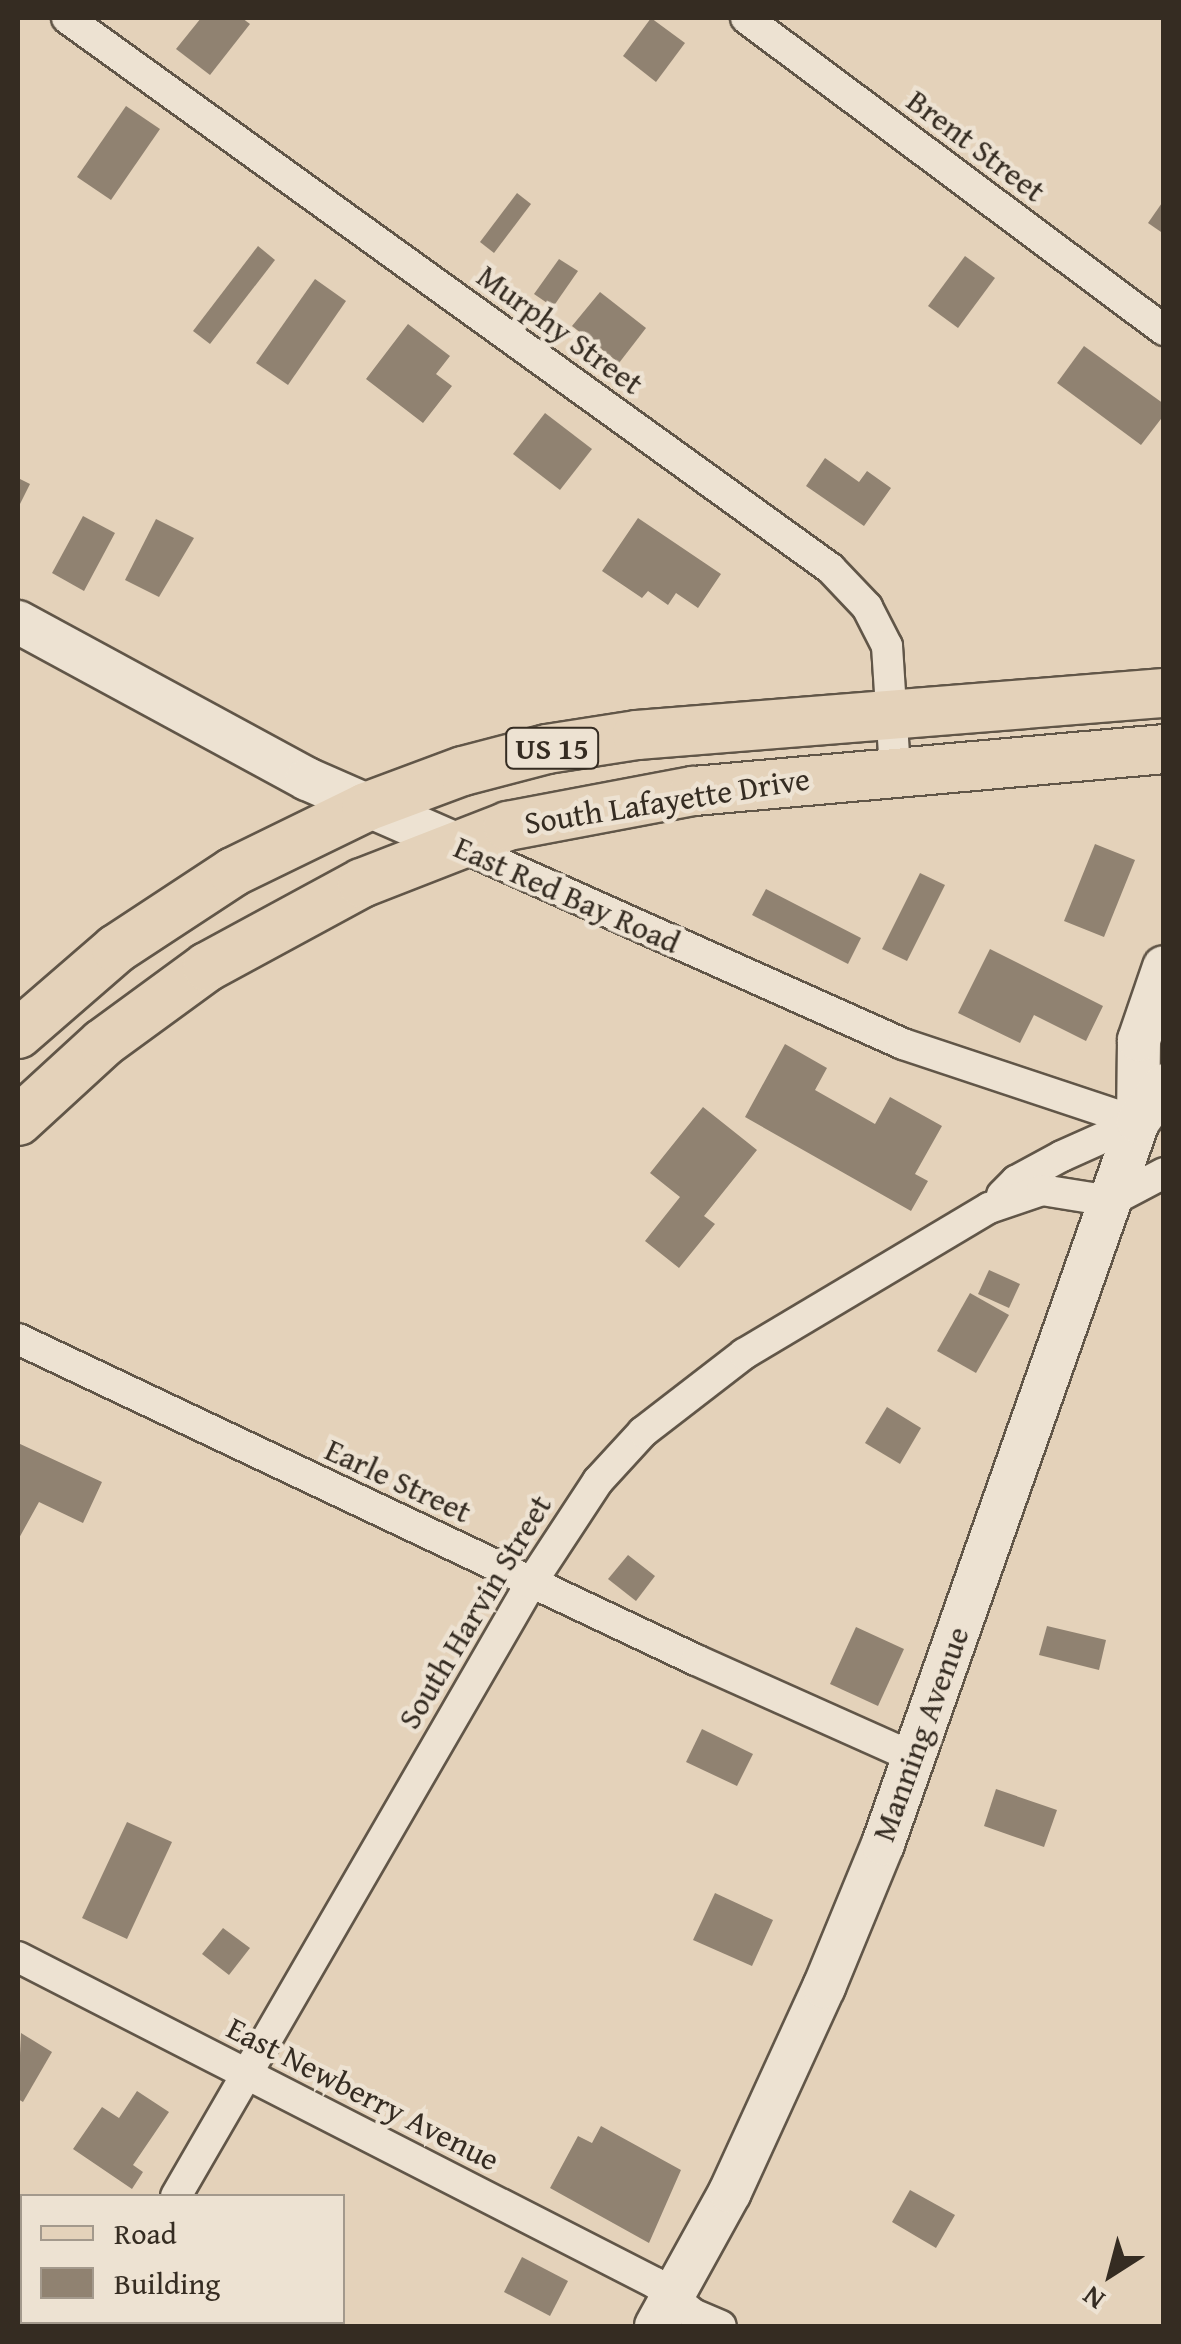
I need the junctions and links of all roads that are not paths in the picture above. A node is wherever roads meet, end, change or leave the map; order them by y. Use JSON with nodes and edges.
{"nodes":[{"id":1,"x":67,"y":18,"type":"edge"},
{"id":2,"x":746,"y":18,"type":"edge"},
{"id":3,"x":1164,"y":330,"type":"edge"},
{"id":4,"x":18,"y":622,"type":"edge"},
{"id":5,"x":1164,"y":693,"type":"edge"},
{"id":6,"x":893,"y":712,"type":"junction"},
{"id":7,"x":1164,"y":750,"type":"edge"},
{"id":8,"x":896,"y":771,"type":"junction"},
{"id":9,"x":366,"y":807,"type":"junction"},
{"id":10,"x":456,"y":844,"type":"junction"},
{"id":11,"x":1164,"y":967,"type":"edge"},
{"id":12,"x":18,"y":1034,"type":"edge"},
{"id":13,"x":1164,"y":1086,"type":"edge"},
{"id":14,"x":18,"y":1121,"type":"edge"},
{"id":15,"x":1138,"y":1122,"type":"junction"},
{"id":16,"x":1164,"y":1172,"type":"edge"},
{"id":17,"x":1112,"y":1201,"type":"junction"},
{"id":18,"x":989,"y":1208,"type":"junction"},
{"id":19,"x":18,"y":1339,"type":"edge"},
{"id":20,"x":531,"y":1583,"type":"junction"},
{"id":21,"x":914,"y":1758,"type":"junction"},
{"id":22,"x":18,"y":1958,"type":"edge"},
{"id":23,"x":246,"y":2074,"type":"junction"},
{"id":24,"x":177,"y":2194,"type":"edge"},
{"id":25,"x":664,"y":2312,"type":"edge"},
{"id":26,"x":721,"y":2326,"type":"edge"}],
"edges":[{"from":1,"to":6,"type":"street","name":"Murphy Street"},
{"from":2,"to":3,"type":"street","name":"Brent Street"},
{"from":4,"to":9,"type":"main road","name":"East Red Bay Road"},
{"from":5,"to":6,"type":"main road","name":"South Lafayette Drive","number":"US 15"},
{"from":6,"to":8,"type":"street","name":"Murphy Street"},
{"from":6,"to":9,"type":"main road","name":"South Lafayette Drive","number":"US 15"},
{"from":7,"to":8,"type":"main road","name":"South Lafayette Drive","number":"US 15"},
{"from":8,"to":10,"type":"main road","name":"South Lafayette Drive","number":"US 15"},
{"from":9,"to":10,"type":"main road","name":"East Red Bay Road"},
{"from":9,"to":12,"type":"main road","name":"South Lafayette Drive","number":"US 15"},
{"from":10,"to":14,"type":"main road","name":"South Lafayette Drive","number":"US 15"},
{"from":10,"to":15,"type":"street","name":"East Red Bay Road"},
{"from":11,"to":15,"type":"main road","name":"Manning Avenue"},
{"from":13,"to":15,"type":"main road","name":"Manning Avenue"},
{"from":15,"to":17,"type":"main road","name":"Manning Avenue"},
{"from":15,"to":18,"type":"street","name":"South Harvin Street"},
{"from":16,"to":17,"type":"street"},
{"from":17,"to":18,"type":"street","name":"South Harvin Street"},
{"from":17,"to":21,"type":"main road","name":"Manning Avenue"},
{"from":18,"to":20,"type":"street","name":"South Harvin Street"},
{"from":19,"to":20,"type":"street","name":"Earle Street"},
{"from":20,"to":21,"type":"street","name":"Earle Street"},
{"from":20,"to":23,"type":"street","name":"South Harvin Street"},
{"from":21,"to":25,"type":"main road","name":"Manning Avenue"},
{"from":22,"to":23,"type":"street","name":"East Newberry Avenue"},
{"from":23,"to":24,"type":"street","name":"South Harvin Street"},
{"from":23,"to":25,"type":"street","name":"East Newberry Avenue"},
{"from":25,"to":26,"type":"street","name":"East Newberry Avenue"}]}
